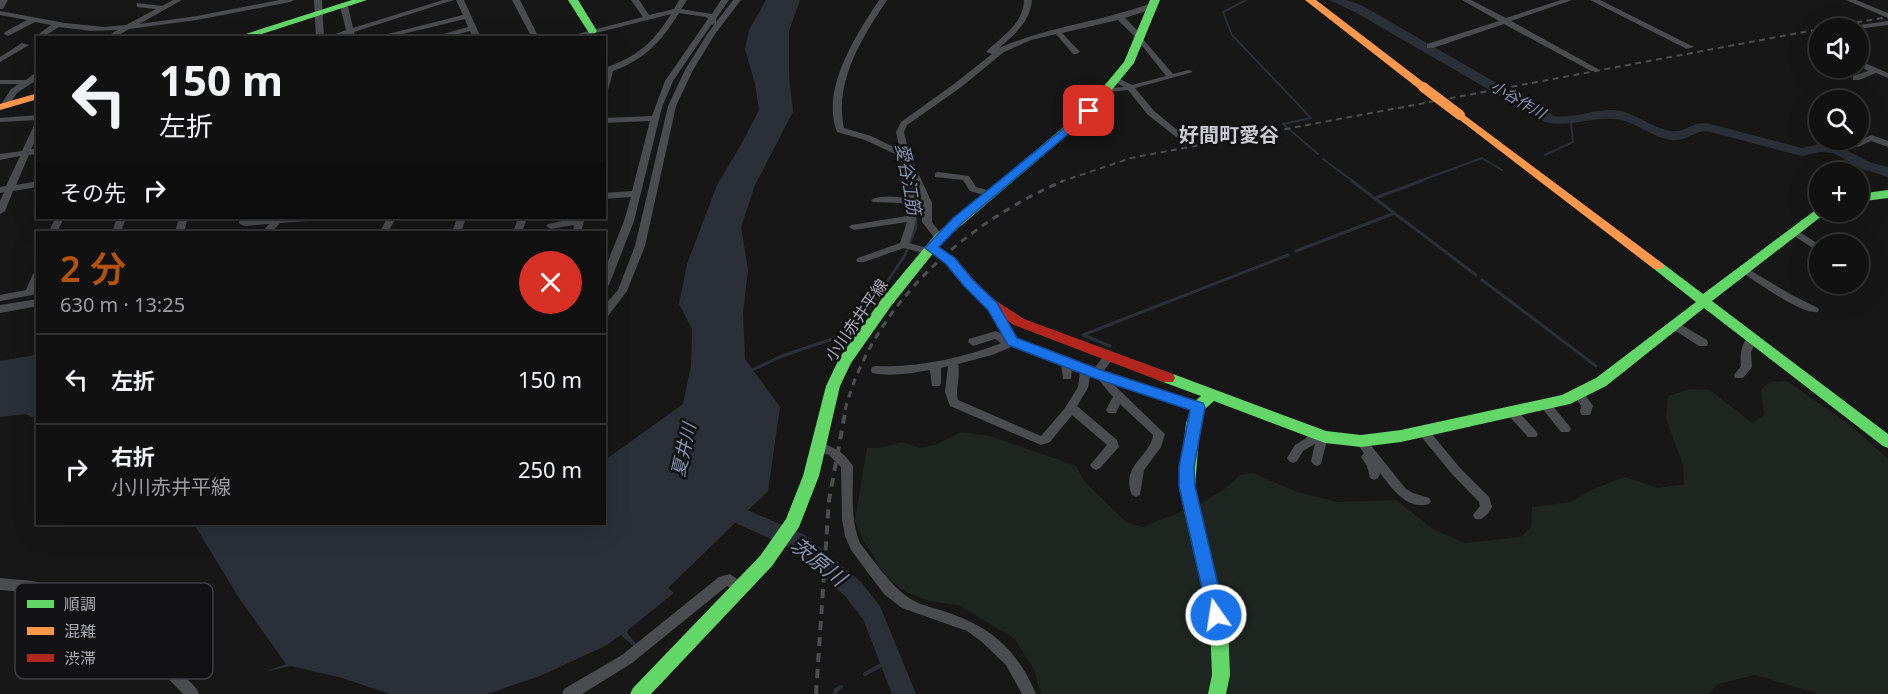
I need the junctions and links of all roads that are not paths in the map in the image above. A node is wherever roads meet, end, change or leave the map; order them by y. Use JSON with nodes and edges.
{"nodes":[{"id":1,"x":4,"y":0,"type":"edge"},
{"id":2,"x":177,"y":0,"type":"edge"},
{"id":3,"x":226,"y":0,"type":"edge"},
{"id":4,"x":290,"y":0,"type":"edge"},
{"id":5,"x":450,"y":0,"type":"edge"},
{"id":6,"x":460,"y":0,"type":"edge"},
{"id":7,"x":516,"y":0,"type":"edge"},
{"id":8,"x":573,"y":0,"type":"edge"},
{"id":9,"x":635,"y":0,"type":"edge"},
{"id":10,"x":683,"y":0,"type":"edge"},
{"id":11,"x":725,"y":0,"type":"edge"},
{"id":12,"x":737,"y":0,"type":"edge"},
{"id":13,"x":884,"y":0,"type":"edge"},
{"id":14,"x":1028,"y":0,"type":"edge"},
{"id":15,"x":1310,"y":0,"type":"edge"},
{"id":16,"x":1466,"y":0,"type":"edge"},
{"id":17,"x":1568,"y":0,"type":"edge"},
{"id":18,"x":1594,"y":0,"type":"edge"},
{"id":19,"x":1850,"y":0,"type":"edge"},
{"id":20,"x":351,"y":2,"type":"edge"},
{"id":21,"x":1154,"y":3,"type":"edge"},
{"id":22,"x":140,"y":5,"type":"dead end"},
{"id":23,"x":319,"y":6,"type":"edge"},
{"id":24,"x":0,"y":7,"type":"edge"},
{"id":25,"x":163,"y":8,"type":"junction"},
{"id":26,"x":228,"y":11,"type":"junction"},
{"id":27,"x":676,"y":11,"type":"junction"},
{"id":28,"x":0,"y":13,"type":"edge"},
{"id":29,"x":404,"y":14,"type":"junction"},
{"id":30,"x":1887,"y":14,"type":"edge"},
{"id":31,"x":467,"y":16,"type":"junction"},
{"id":32,"x":712,"y":17,"type":"junction"},
{"id":33,"x":1120,"y":17,"type":"junction"},
{"id":34,"x":647,"y":18,"type":"junction"},
{"id":35,"x":1869,"y":18,"type":"edge"},
{"id":36,"x":33,"y":20,"type":"junction"},
{"id":37,"x":1505,"y":21,"type":"junction"},
{"id":38,"x":1888,"y":23,"type":"edge"},
{"id":39,"x":58,"y":24,"type":"junction"},
{"id":40,"x":433,"y":24,"type":"junction"},
{"id":41,"x":1869,"y":26,"type":"edge"},
{"id":42,"x":129,"y":27,"type":"junction"},
{"id":43,"x":473,"y":28,"type":"junction"},
{"id":44,"x":592,"y":31,"type":"junction"},
{"id":45,"x":1057,"y":31,"type":"junction"},
{"id":46,"x":713,"y":32,"type":"junction"},
{"id":47,"x":8,"y":34,"type":"dead end"},
{"id":48,"x":351,"y":34,"type":"edge"},
{"id":49,"x":411,"y":34,"type":"edge"},
{"id":50,"x":43,"y":35,"type":"dead end"},
{"id":51,"x":112,"y":36,"type":"edge"},
{"id":52,"x":245,"y":36,"type":"edge"},
{"id":53,"x":320,"y":36,"type":"edge"},
{"id":54,"x":393,"y":36,"type":"edge"},
{"id":55,"x":436,"y":36,"type":"edge"},
{"id":56,"x":440,"y":36,"type":"edge"},
{"id":57,"x":476,"y":36,"type":"edge"},
{"id":58,"x":535,"y":36,"type":"edge"},
{"id":59,"x":570,"y":36,"type":"edge"},
{"id":60,"x":1140,"y":39,"type":"junction"},
{"id":61,"x":25,"y":45,"type":"dead end"},
{"id":62,"x":1430,"y":46,"type":"dead end"},
{"id":63,"x":1690,"y":47,"type":"dead end"},
{"id":64,"x":1076,"y":52,"type":"dead end"},
{"id":65,"x":0,"y":60,"type":"edge"},
{"id":66,"x":1871,"y":68,"type":"joint"},
{"id":67,"x":1594,"y":69,"type":"dead end"},
{"id":68,"x":607,"y":71,"type":"edge"},
{"id":69,"x":1189,"y":72,"type":"dead end"},
{"id":70,"x":1869,"y":73,"type":"edge"},
{"id":71,"x":36,"y":76,"type":"edge"},
{"id":72,"x":1888,"y":76,"type":"edge"},
{"id":73,"x":1171,"y":77,"type":"junction"},
{"id":74,"x":0,"y":82,"type":"edge"},
{"id":75,"x":25,"y":82,"type":"junction"},
{"id":76,"x":1112,"y":84,"type":"junction"},
{"id":77,"x":1130,"y":87,"type":"junction"},
{"id":78,"x":36,"y":97,"type":"edge"},
{"id":79,"x":2,"y":107,"type":"edge"},
{"id":80,"x":36,"y":116,"type":"edge"},
{"id":81,"x":654,"y":118,"type":"junction"},
{"id":82,"x":606,"y":121,"type":"edge"},
{"id":83,"x":36,"y":129,"type":"edge"},
{"id":84,"x":1183,"y":138,"type":"dead end"},
{"id":85,"x":1869,"y":140,"type":"edge"},
{"id":86,"x":1888,"y":144,"type":"edge"},
{"id":87,"x":36,"y":151,"type":"edge"},
{"id":88,"x":25,"y":153,"type":"junction"},
{"id":89,"x":899,"y":153,"type":"junction"},
{"id":90,"x":0,"y":157,"type":"edge"},
{"id":91,"x":938,"y":175,"type":"dead end"},
{"id":92,"x":36,"y":184,"type":"edge"},
{"id":93,"x":5,"y":189,"type":"edge"},
{"id":94,"x":636,"y":194,"type":"junction"},
{"id":95,"x":991,"y":194,"type":"junction"},
{"id":96,"x":1888,"y":194,"type":"edge"},
{"id":97,"x":606,"y":196,"type":"edge"},
{"id":98,"x":1869,"y":197,"type":"edge"},
{"id":99,"x":876,"y":200,"type":"dead end"},
{"id":100,"x":912,"y":206,"type":"junction"},
{"id":101,"x":0,"y":211,"type":"edge"},
{"id":102,"x":912,"y":218,"type":"junction"},
{"id":103,"x":245,"y":219,"type":"edge"},
{"id":104,"x":279,"y":219,"type":"edge"},
{"id":105,"x":579,"y":219,"type":"edge"},
{"id":106,"x":1809,"y":220,"type":"edge"},
{"id":107,"x":551,"y":226,"type":"dead end"},
{"id":108,"x":854,"y":228,"type":"dead end"},
{"id":109,"x":268,"y":231,"type":"edge"},
{"id":110,"x":1793,"y":231,"type":"junction"},
{"id":111,"x":1809,"y":242,"type":"edge"},
{"id":112,"x":904,"y":245,"type":"junction"},
{"id":113,"x":932,"y":246,"type":"junction"},
{"id":114,"x":861,"y":260,"type":"dead end"},
{"id":115,"x":1743,"y":269,"type":"junction"},
{"id":116,"x":606,"y":280,"type":"edge"},
{"id":117,"x":34,"y":291,"type":"edge"},
{"id":118,"x":0,"y":298,"type":"edge"},
{"id":119,"x":36,"y":302,"type":"edge"},
{"id":120,"x":1704,"y":302,"type":"junction"},
{"id":121,"x":993,"y":307,"type":"junction"},
{"id":122,"x":0,"y":309,"type":"edge"},
{"id":123,"x":1814,"y":310,"type":"dead end"},
{"id":124,"x":606,"y":311,"type":"edge"},
{"id":125,"x":1675,"y":325,"type":"junction"},
{"id":126,"x":1752,"y":339,"type":"junction"},
{"id":127,"x":973,"y":342,"type":"dead end"},
{"id":128,"x":1011,"y":343,"type":"junction"},
{"id":129,"x":1703,"y":343,"type":"dead end"},
{"id":130,"x":1109,"y":357,"type":"junction"},
{"id":131,"x":952,"y":361,"type":"junction"},
{"id":132,"x":1066,"y":362,"type":"junction"},
{"id":133,"x":935,"y":364,"type":"junction"},
{"id":134,"x":876,"y":370,"type":"dead end"},
{"id":135,"x":1095,"y":373,"type":"junction"},
{"id":136,"x":1738,"y":375,"type":"dead end"},
{"id":137,"x":1067,"y":376,"type":"dead end"},
{"id":138,"x":936,"y":384,"type":"dead end"},
{"id":139,"x":1578,"y":393,"type":"junction"},
{"id":140,"x":1119,"y":396,"type":"junction"},
{"id":141,"x":1210,"y":396,"type":"junction"},
{"id":142,"x":1545,"y":404,"type":"junction"},
{"id":143,"x":1198,"y":407,"type":"junction"},
{"id":144,"x":1071,"y":408,"type":"junction"},
{"id":145,"x":1112,"y":410,"type":"dead end"},
{"id":146,"x":1512,"y":412,"type":"junction"},
{"id":147,"x":1586,"y":412,"type":"dead end"},
{"id":148,"x":1565,"y":429,"type":"dead end"},
{"id":149,"x":1423,"y":431,"type":"junction"},
{"id":150,"x":1317,"y":434,"type":"junction"},
{"id":151,"x":1532,"y":434,"type":"dead end"},
{"id":152,"x":1358,"y":441,"type":"junction"},
{"id":153,"x":1888,"y":442,"type":"edge"},
{"id":154,"x":818,"y":447,"type":"junction"},
{"id":155,"x":1293,"y":458,"type":"dead end"},
{"id":156,"x":1317,"y":461,"type":"dead end"},
{"id":157,"x":1096,"y":465,"type":"dead end"},
{"id":158,"x":1374,"y":475,"type":"dead end"},
{"id":159,"x":1136,"y":492,"type":"dead end"},
{"id":160,"x":1425,"y":501,"type":"dead end"},
{"id":161,"x":1479,"y":515,"type":"dead end"},
{"id":162,"x":0,"y":584,"type":"edge"},
{"id":163,"x":743,"y":584,"type":"junction"},
{"id":164,"x":15,"y":586,"type":"edge"},
{"id":165,"x":177,"y":679,"type":"edge"},
{"id":166,"x":192,"y":694,"type":"edge"},
{"id":167,"x":569,"y":694,"type":"edge"},
{"id":168,"x":639,"y":694,"type":"edge"},
{"id":169,"x":1029,"y":694,"type":"edge"},
{"id":170,"x":1216,"y":694,"type":"edge"}],
"edges":[{"from":1,"to":24,"type":"street"},
{"from":2,"to":25,"type":"street"},
{"from":3,"to":26,"type":"street"},
{"from":4,"to":26,"type":"street"},
{"from":5,"to":29,"type":"street"},
{"from":6,"to":31,"type":"street"},
{"from":7,"to":58,"type":"street"},
{"from":8,"to":44,"type":"main road"},
{"from":9,"to":34,"type":"street"},
{"from":10,"to":27,"type":"street"},
{"from":11,"to":32,"type":"street"},
{"from":12,"to":46,"type":"street"},
{"from":13,"to":89,"type":"street"},
{"from":14,"to":89,"type":"street"},
{"from":15,"to":120,"type":"main road","bridge":true},
{"from":16,"to":37,"type":"street"},
{"from":17,"to":37,"type":"street"},
{"from":18,"to":63,"type":"street"},
{"from":19,"to":30,"type":"street"},
{"from":20,"to":23,"type":"main road"},
{"from":20,"to":48,"type":"street"},
{"from":21,"to":33,"type":"street"},
{"from":21,"to":60,"type":"main road","name":"小川赤井平線"},
{"from":22,"to":25,"type":"street"},
{"from":23,"to":52,"type":"main road"},
{"from":23,"to":53,"type":"street"},
{"from":25,"to":42,"type":"street"},
{"from":26,"to":42,"type":"street"},
{"from":27,"to":32,"type":"street"},
{"from":27,"to":34,"type":"street"},
{"from":27,"to":68,"type":"street"},
{"from":28,"to":36,"type":"street"},
{"from":29,"to":48,"type":"street"},
{"from":29,"to":49,"type":"street"},
{"from":30,"to":35,"type":"street"},
{"from":31,"to":40,"type":"street"},
{"from":31,"to":43,"type":"street"},
{"from":32,"to":46,"type":"street"},
{"from":32,"to":81,"type":"street"},
{"from":33,"to":45,"type":"street"},
{"from":33,"to":60,"type":"street"},
{"from":34,"to":44,"type":"street"},
{"from":36,"to":39,"type":"street"},
{"from":36,"to":47,"type":"street"},
{"from":37,"to":62,"type":"street"},
{"from":37,"to":67,"type":"street"},
{"from":38,"to":41,"type":"street"},
{"from":39,"to":42,"type":"street"},
{"from":39,"to":50,"type":"street"},
{"from":40,"to":49,"type":"street"},
{"from":40,"to":55,"type":"street"},
{"from":42,"to":51,"type":"street"},
{"from":43,"to":56,"type":"street"},
{"from":43,"to":57,"type":"street"},
{"from":44,"to":59,"type":"street"},
{"from":45,"to":64,"type":"street"},
{"from":45,"to":113,"type":"street"},
{"from":46,"to":124,"type":"street"},
{"from":49,"to":54,"type":"street"},
{"from":60,"to":73,"type":"street"},
{"from":60,"to":76,"type":"main road","name":"小川赤井平線"},
{"from":61,"to":65,"type":"street"},
{"from":66,"to":70,"type":"street"},
{"from":66,"to":72,"type":"street"},
{"from":69,"to":73,"type":"street"},
{"from":71,"to":75,"type":"street"},
{"from":73,"to":77,"type":"street"},
{"from":74,"to":75,"type":"street"},
{"from":75,"to":79,"type":"street"},
{"from":76,"to":77,"type":"street"},
{"from":76,"to":77,"type":"street"},
{"from":76,"to":95,"type":"main road","name":"小川赤井平線"},
{"from":77,"to":84,"type":"street"},
{"from":78,"to":79,"type":"main road"},
{"from":79,"to":80,"type":"street"},
{"from":81,"to":82,"type":"street"},
{"from":81,"to":94,"type":"street"},
{"from":83,"to":88,"type":"street"},
{"from":85,"to":86,"type":"street"},
{"from":87,"to":88,"type":"street"},
{"from":88,"to":90,"type":"street"},
{"from":88,"to":93,"type":"street"},
{"from":89,"to":100,"type":"street"},
{"from":91,"to":95,"type":"street"},
{"from":92,"to":93,"type":"street"},
{"from":93,"to":101,"type":"street"},
{"from":94,"to":97,"type":"street"},
{"from":94,"to":116,"type":"street"},
{"from":95,"to":113,"type":"main road","name":"小川赤井平線"},
{"from":96,"to":98,"type":"main road"},
{"from":99,"to":100,"type":"street"},
{"from":100,"to":102,"type":"street"},
{"from":102,"to":108,"type":"street"},
{"from":102,"to":112,"type":"street"},
{"from":103,"to":104,"type":"street"},
{"from":104,"to":109,"type":"street"},
{"from":105,"to":107,"type":"street"},
{"from":106,"to":110,"type":"main road"},
{"from":110,"to":111,"type":"street"},
{"from":110,"to":115,"type":"main road"},
{"from":112,"to":113,"type":"street"},
{"from":112,"to":114,"type":"street"},
{"from":113,"to":121,"type":"main road"},
{"from":113,"to":154,"type":"main road","name":"小川赤井平線"},
{"from":115,"to":120,"type":"main road"},
{"from":115,"to":123,"type":"street"},
{"from":117,"to":118,"type":"street"},
{"from":119,"to":122,"type":"street"},
{"from":120,"to":125,"type":"main road"},
{"from":120,"to":126,"type":"main road"},
{"from":121,"to":128,"type":"street"},
{"from":121,"to":130,"type":"main road"},
{"from":125,"to":129,"type":"street"},
{"from":125,"to":139,"type":"main road"},
{"from":126,"to":136,"type":"street"},
{"from":126,"to":153,"type":"main road"},
{"from":127,"to":128,"type":"street"},
{"from":128,"to":131,"type":"street"},
{"from":128,"to":132,"type":"street"},
{"from":130,"to":135,"type":"street"},
{"from":130,"to":141,"type":"main road"},
{"from":131,"to":133,"type":"street"},
{"from":131,"to":144,"type":"street"},
{"from":132,"to":135,"type":"street"},
{"from":132,"to":137,"type":"street"},
{"from":133,"to":134,"type":"street"},
{"from":133,"to":138,"type":"street"},
{"from":135,"to":140,"type":"street"},
{"from":135,"to":143,"type":"street"},
{"from":135,"to":144,"type":"street"},
{"from":139,"to":142,"type":"main road"},
{"from":139,"to":147,"type":"street"},
{"from":140,"to":145,"type":"street"},
{"from":140,"to":159,"type":"street"},
{"from":141,"to":143,"type":"main road"},
{"from":141,"to":150,"type":"main road"},
{"from":142,"to":146,"type":"main road"},
{"from":142,"to":148,"type":"street"},
{"from":143,"to":170,"type":"main road"},
{"from":144,"to":157,"type":"street"},
{"from":146,"to":149,"type":"main road"},
{"from":146,"to":151,"type":"street"},
{"from":149,"to":152,"type":"main road"},
{"from":149,"to":161,"type":"street"},
{"from":150,"to":152,"type":"main road"},
{"from":150,"to":155,"type":"street"},
{"from":150,"to":156,"type":"street"},
{"from":152,"to":158,"type":"street"},
{"from":152,"to":160,"type":"street"},
{"from":154,"to":163,"type":"main road","name":"小川赤井平線"},
{"from":154,"to":169,"type":"street"},
{"from":162,"to":164,"type":"street"},
{"from":163,"to":167,"type":"street"},
{"from":163,"to":168,"type":"main road","name":"小川赤井平線"},
{"from":165,"to":166,"type":"street"}]}
